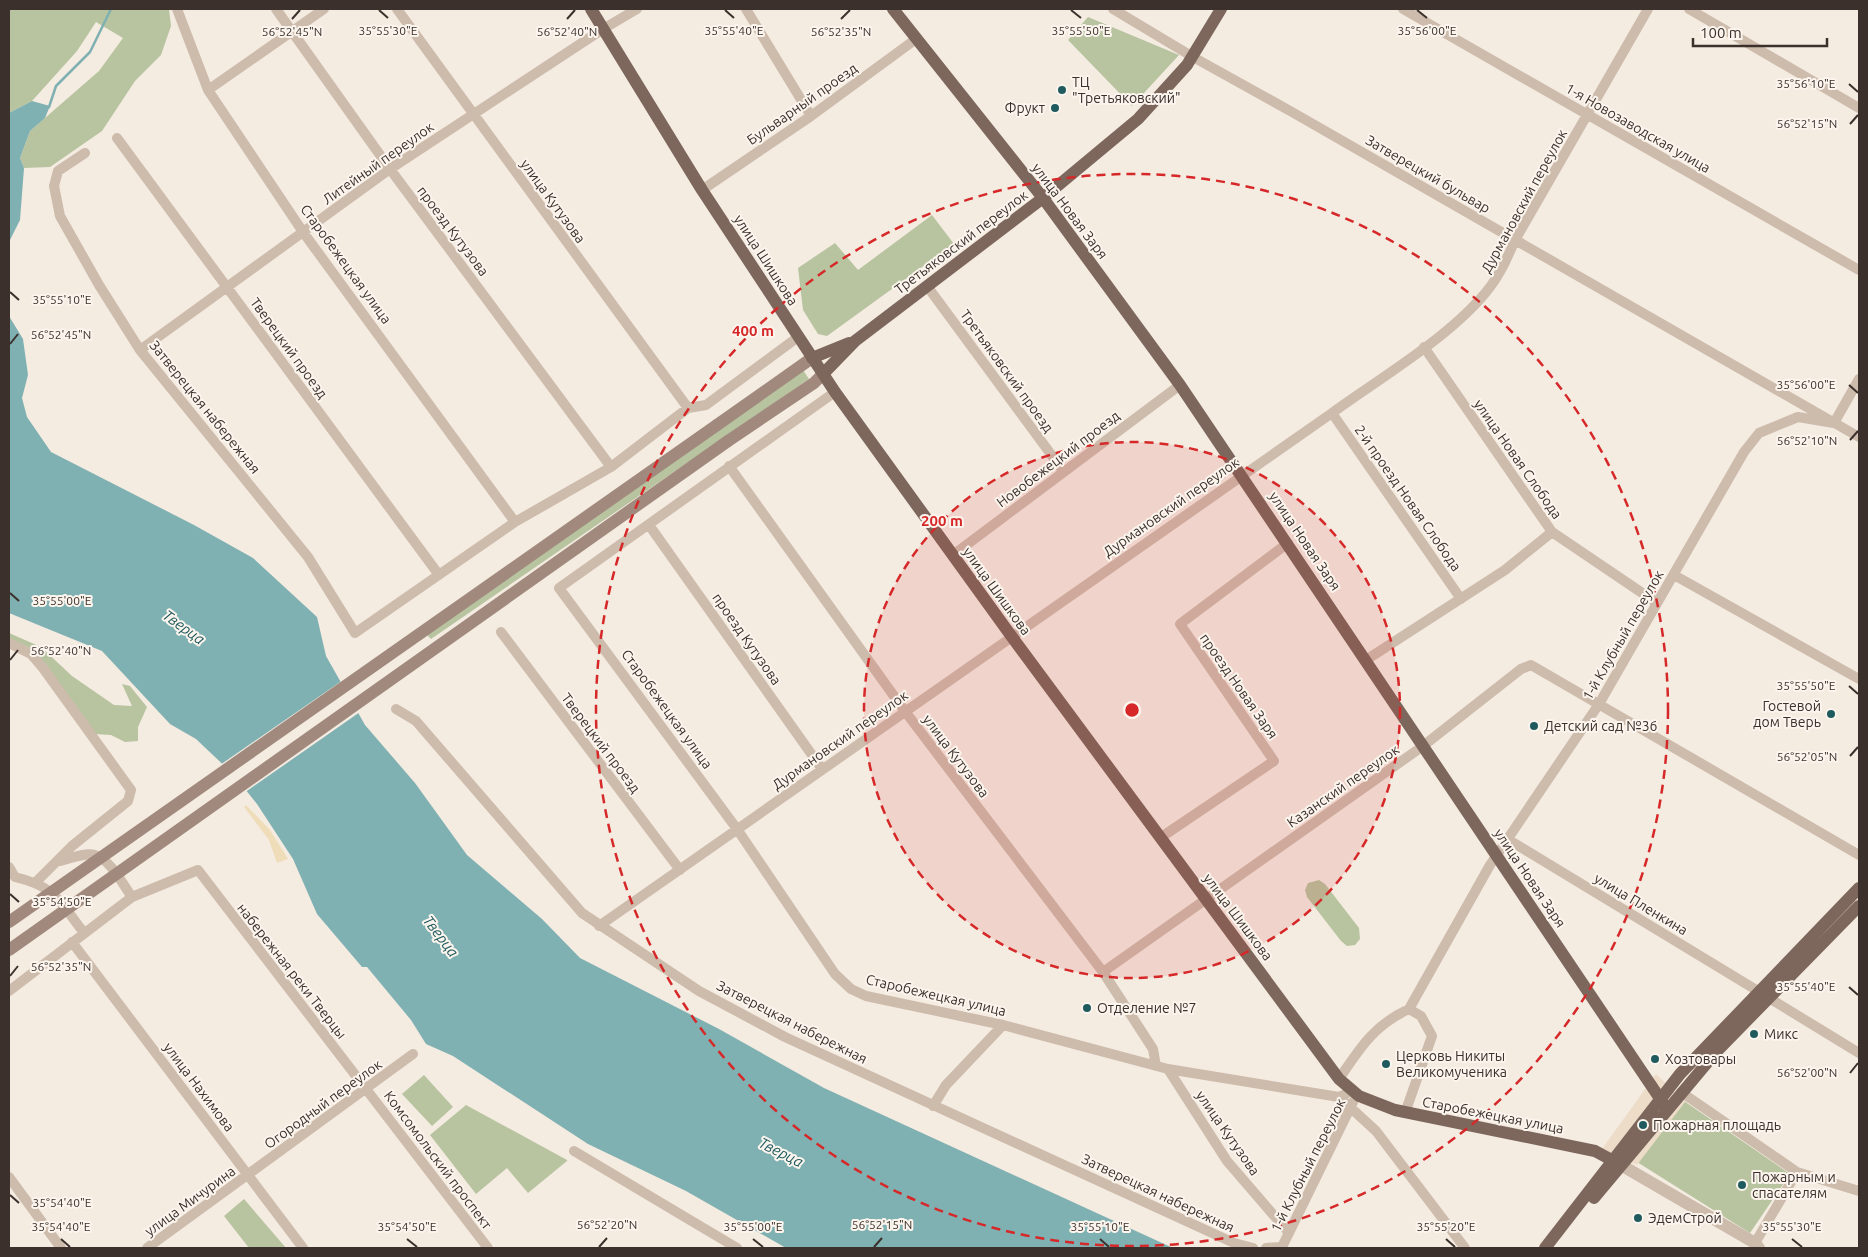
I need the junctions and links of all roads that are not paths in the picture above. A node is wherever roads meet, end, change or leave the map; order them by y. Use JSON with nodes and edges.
{"nodes":[{"id":1,"x":177,"y":9,"type":"edge"},
{"id":2,"x":276,"y":9,"type":"edge"},
{"id":3,"x":324,"y":9,"type":"edge"},
{"id":4,"x":397,"y":9,"type":"edge"},
{"id":5,"x":591,"y":9,"type":"edge"},
{"id":6,"x":637,"y":9,"type":"edge"},
{"id":7,"x":746,"y":9,"type":"edge"},
{"id":8,"x":893,"y":9,"type":"edge"},
{"id":9,"x":1113,"y":9,"type":"edge"},
{"id":10,"x":1221,"y":9,"type":"edge"},
{"id":11,"x":1403,"y":9,"type":"edge"},
{"id":12,"x":1648,"y":9,"type":"edge"},
{"id":13,"x":1689,"y":9,"type":"edge"},
{"id":14,"x":603,"y":29,"type":"junction"},
{"id":15,"x":292,"y":30,"type":"junction"},
{"id":16,"x":916,"y":39,"type":"junction"},
{"id":17,"x":1193,"y":57,"type":"junction"},
{"id":18,"x":208,"y":90,"type":"junction"},
{"id":19,"x":1859,"y":108,"type":"edge"},
{"id":20,"x":473,"y":115,"type":"junction"},
{"id":21,"x":1588,"y":115,"type":"junction"},
{"id":22,"x":810,"y":116,"type":"junction"},
{"id":23,"x":117,"y":138,"type":"dead end"},
{"id":24,"x":86,"y":153,"type":"dead end"},
{"id":25,"x":390,"y":169,"type":"junction"},
{"id":26,"x":702,"y":190,"type":"junction"},
{"id":27,"x":1043,"y":198,"type":"junction"},
{"id":28,"x":303,"y":232,"type":"junction"},
{"id":29,"x":1514,"y":240,"type":"junction"},
{"id":30,"x":1859,"y":270,"type":"edge"},
{"id":31,"x":226,"y":286,"type":"junction"},
{"id":32,"x":928,"y":286,"type":"junction"},
{"id":33,"x":798,"y":337,"type":"junction"},
{"id":34,"x":854,"y":341,"type":"junction"},
{"id":35,"x":1424,"y":347,"type":"junction"},
{"id":36,"x":140,"y":350,"type":"junction"},
{"id":37,"x":812,"y":358,"type":"junction"},
{"id":38,"x":823,"y":374,"type":"junction"},
{"id":39,"x":1859,"y":379,"type":"edge"},
{"id":40,"x":1180,"y":384,"type":"junction"},
{"id":41,"x":835,"y":392,"type":"junction"},
{"id":42,"x":688,"y":408,"type":"junction"},
{"id":43,"x":1332,"y":413,"type":"junction"},
{"id":44,"x":1834,"y":423,"type":"junction"},
{"id":45,"x":1859,"y":437,"type":"edge"},
{"id":46,"x":729,"y":466,"type":"junction"},
{"id":47,"x":611,"y":467,"type":"junction"},
{"id":48,"x":1064,"y":472,"type":"junction"},
{"id":49,"x":1242,"y":474,"type":"junction"},
{"id":50,"x":515,"y":522,"type":"junction"},
{"id":51,"x":649,"y":525,"type":"junction"},
{"id":52,"x":1552,"y":532,"type":"junction"},
{"id":53,"x":1288,"y":543,"type":"junction"},
{"id":54,"x":953,"y":555,"type":"junction"},
{"id":55,"x":439,"y":575,"type":"junction"},
{"id":56,"x":1674,"y":575,"type":"junction"},
{"id":57,"x":1461,"y":599,"type":"junction"},
{"id":58,"x":1657,"y":603,"type":"junction"},
{"id":59,"x":501,"y":632,"type":"dead end"},
{"id":60,"x":1012,"y":637,"type":"junction"},
{"id":61,"x":9,"y":643,"type":"edge"},
{"id":62,"x":1366,"y":660,"type":"junction"},
{"id":63,"x":1859,"y":679,"type":"edge"},
{"id":64,"x":1599,"y":704,"type":"junction"},
{"id":65,"x":396,"y":709,"type":"dead end"},
{"id":66,"x":904,"y":710,"type":"junction"},
{"id":67,"x":1423,"y":746,"type":"junction"},
{"id":68,"x":822,"y":769,"type":"junction"},
{"id":69,"x":737,"y":829,"type":"junction"},
{"id":70,"x":1160,"y":838,"type":"junction"},
{"id":71,"x":1509,"y":840,"type":"junction"},
{"id":72,"x":1497,"y":855,"type":"junction"},
{"id":73,"x":1859,"y":855,"type":"edge"},
{"id":74,"x":60,"y":861,"type":"junction"},
{"id":75,"x":9,"y":868,"type":"edge"},
{"id":76,"x":680,"y":870,"type":"junction"},
{"id":77,"x":12,"y":879,"type":"edge"},
{"id":78,"x":36,"y":882,"type":"junction"},
{"id":79,"x":1859,"y":888,"type":"edge"},
{"id":80,"x":132,"y":897,"type":"junction"},
{"id":81,"x":1207,"y":900,"type":"junction"},
{"id":82,"x":1859,"y":906,"type":"edge"},
{"id":83,"x":9,"y":922,"type":"edge"},
{"id":84,"x":599,"y":926,"type":"junction"},
{"id":85,"x":84,"y":933,"type":"junction"},
{"id":86,"x":72,"y":942,"type":"junction"},
{"id":87,"x":9,"y":950,"type":"edge"},
{"id":88,"x":1103,"y":972,"type":"junction"},
{"id":89,"x":9,"y":991,"type":"edge"},
{"id":90,"x":1764,"y":995,"type":"junction"},
{"id":91,"x":1409,"y":1009,"type":"junction"},
{"id":92,"x":1003,"y":1025,"type":"junction"},
{"id":93,"x":1859,"y":1053,"type":"edge"},
{"id":94,"x":413,"y":1054,"type":"dead end"},
{"id":95,"x":1156,"y":1066,"type":"junction"},
{"id":96,"x":1168,"y":1069,"type":"junction"},
{"id":97,"x":1678,"y":1077,"type":"junction"},
{"id":98,"x":1339,"y":1079,"type":"junction"},
{"id":99,"x":366,"y":1089,"type":"junction"},
{"id":100,"x":1681,"y":1092,"type":"junction"},
{"id":101,"x":1354,"y":1097,"type":"junction"},
{"id":102,"x":1664,"y":1104,"type":"junction"},
{"id":103,"x":933,"y":1106,"type":"junction"},
{"id":104,"x":1405,"y":1113,"type":"junction"},
{"id":105,"x":574,"y":1152,"type":"dead end"},
{"id":106,"x":1617,"y":1162,"type":"junction"},
{"id":107,"x":1797,"y":1172,"type":"junction"},
{"id":108,"x":248,"y":1176,"type":"junction"},
{"id":109,"x":9,"y":1177,"type":"edge"},
{"id":110,"x":1601,"y":1182,"type":"junction"},
{"id":111,"x":1859,"y":1191,"type":"edge"},
{"id":112,"x":1288,"y":1233,"type":"junction"},
{"id":113,"x":1757,"y":1245,"type":"edge"},
{"id":114,"x":723,"y":1246,"type":"edge"},
{"id":115,"x":61,"y":1248,"type":"edge"},
{"id":116,"x":147,"y":1248,"type":"edge"},
{"id":117,"x":304,"y":1248,"type":"edge"},
{"id":118,"x":488,"y":1248,"type":"edge"},
{"id":119,"x":737,"y":1248,"type":"edge"},
{"id":120,"x":1253,"y":1248,"type":"edge"},
{"id":121,"x":1266,"y":1248,"type":"edge"},
{"id":122,"x":1282,"y":1248,"type":"edge"},
{"id":123,"x":1465,"y":1248,"type":"edge"},
{"id":124,"x":1545,"y":1248,"type":"edge"},
{"id":125,"x":1556,"y":1248,"type":"edge"}],
"edges":[{"from":1,"to":18,"type":"street","name":"Старобежецкая улица"},
{"from":2,"to":15,"type":"street","name":"проезд Кутузова"},
{"from":3,"to":15,"type":"street"},
{"from":4,"to":20,"type":"street","name":"улица Кутузова"},
{"from":5,"to":14,"type":"main road","name":"улица Шишкова"},
{"from":6,"to":14,"type":"street","name":"Литейный переулок"},
{"from":7,"to":22,"type":"street"},
{"from":8,"to":16,"type":"main road","name":"улица Новая Заря"},
{"from":9,"to":17,"type":"street","name":"Затверецкий бульвар"},
{"from":10,"to":17,"type":"main road","name":"Третьяковский переулок"},
{"from":11,"to":21,"type":"street","name":"1-я Новозаводская улица"},
{"from":12,"to":21,"type":"street","name":"Дурмановский переулок"},
{"from":13,"to":19,"type":"street"},
{"from":14,"to":20,"type":"street","name":"Литейный переулок"},
{"from":14,"to":26,"type":"main road","name":"улица Шишкова"},
{"from":15,"to":18,"type":"street"},
{"from":15,"to":25,"type":"street","name":"проезд Кутузова"},
{"from":16,"to":22,"type":"street","name":"Бульварный проезд"},
{"from":16,"to":27,"type":"main road","name":"улица Новая Заря"},
{"from":17,"to":27,"type":"main road","name":"Третьяковский переулок"},
{"from":17,"to":29,"type":"street","name":"Затверецкий бульвар"},
{"from":18,"to":28,"type":"street","name":"Старобежецкая улица"},
{"from":20,"to":25,"type":"street","name":"Литейный переулок"},
{"from":20,"to":42,"type":"street","name":"улица Кутузова"},
{"from":21,"to":29,"type":"street","name":"Дурмановский переулок"},
{"from":21,"to":30,"type":"street","name":"1-я Новозаводская улица"},
{"from":22,"to":26,"type":"street","name":"Бульварный проезд"},
{"from":23,"to":31,"type":"street","name":"Тверецкий проезд"},
{"from":24,"to":36,"type":"street","name":"Затверецкая набережная"},
{"from":25,"to":28,"type":"street","name":"Литейный переулок"},
{"from":25,"to":47,"type":"street","name":"проезд Кутузова"},
{"from":26,"to":33,"type":"main road","name":"улица Шишкова"},
{"from":27,"to":32,"type":"main road","name":"Третьяковский переулок"},
{"from":27,"to":40,"type":"main road","name":"улица Новая Заря"},
{"from":28,"to":31,"type":"street","name":"Литейный переулок"},
{"from":28,"to":50,"type":"street","name":"Старобежецкая улица"},
{"from":29,"to":35,"type":"street","name":"Дурмановский переулок"},
{"from":29,"to":44,"type":"street","name":"Затверецкий бульвар"},
{"from":31,"to":36,"type":"street","name":"Литейный переулок"},
{"from":31,"to":55,"type":"street","name":"Тверецкий проезд"},
{"from":32,"to":34,"type":"main road","name":"Третьяковский переулок"},
{"from":32,"to":48,"type":"street","name":"Третьяковский проезд"},
{"from":33,"to":37,"type":"main road","name":"улица Шишкова"},
{"from":33,"to":42,"type":"street"},
{"from":34,"to":37,"type":"main road","name":"Третьяковский переулок"},
{"from":34,"to":38,"type":"main road","name":"Третьяковский переулок"},
{"from":35,"to":43,"type":"street","name":"Дурмановский переулок"},
{"from":35,"to":52,"type":"street","name":"улица Новая Слобода"},
{"from":36,"to":55,"type":"street","name":"Затверецкая набережная"},
{"from":37,"to":38,"type":"main road","name":"улица Шишкова"},
{"from":37,"to":83,"type":"main road","name":"Третьяковский переулок","bridge":true},
{"from":38,"to":41,"type":"main road","name":"улица Шишкова"},
{"from":38,"to":87,"type":"main road","name":"Третьяковский переулок","bridge":true},
{"from":39,"to":44,"type":"street"},
{"from":40,"to":48,"type":"street","name":"Новобежецкий проезд"},
{"from":40,"to":49,"type":"main road","name":"улица Новая Заря"},
{"from":41,"to":46,"type":"street"},
{"from":41,"to":54,"type":"main road","name":"улица Шишкова"},
{"from":42,"to":47,"type":"street"},
{"from":43,"to":49,"type":"street","name":"Дурмановский переулок"},
{"from":43,"to":57,"type":"street","name":"2-й проезд Новая Слобода"},
{"from":44,"to":45,"type":"street","name":"Затверецкий бульвар"},
{"from":44,"to":56,"type":"street","name":"1-й Клубный переулок"},
{"from":46,"to":51,"type":"street"},
{"from":46,"to":66,"type":"street","name":"улица Кутузова"},
{"from":47,"to":50,"type":"street"},
{"from":48,"to":54,"type":"street","name":"Новобежецкий проезд"},
{"from":49,"to":53,"type":"main road","name":"улица Новая Заря"},
{"from":49,"to":60,"type":"street","name":"Дурмановский переулок"},
{"from":50,"to":55,"type":"street"},
{"from":51,"to":68,"type":"street","name":"проезд Кутузова"},
{"from":51,"to":69,"type":"street","name":"Старобежецкая улица"},
{"from":52,"to":57,"type":"street"},
{"from":52,"to":58,"type":"street","name":"улица Новая Слобода"},
{"from":53,"to":62,"type":"main road","name":"улица Новая Заря"},
{"from":53,"to":70,"type":"street","name":"проезд Новая Заря"},
{"from":54,"to":60,"type":"main road","name":"улица Шишкова"},
{"from":56,"to":58,"type":"street","name":"1-й Клубный переулок"},
{"from":56,"to":63,"type":"street"},
{"from":57,"to":62,"type":"street"},
{"from":58,"to":64,"type":"street","name":"1-й Клубный переулок"},
{"from":59,"to":76,"type":"street","name":"Тверецкий проезд"},
{"from":60,"to":66,"type":"street","name":"Дурмановский переулок"},
{"from":60,"to":70,"type":"main road","name":"улица Шишкова"},
{"from":61,"to":74,"type":"street"},
{"from":62,"to":67,"type":"main road","name":"улица Новая Заря"},
{"from":64,"to":67,"type":"street","name":"Казанский переулок"},
{"from":64,"to":71,"type":"street","name":"1-й Клубный переулок"},
{"from":64,"to":73,"type":"street"},
{"from":65,"to":84,"type":"street","name":"Затверецкая набережная"},
{"from":66,"to":68,"type":"street","name":"Дурмановский переулок"},
{"from":66,"to":88,"type":"street","name":"улица Кутузова"},
{"from":67,"to":72,"type":"main road","name":"улица Новая Заря"},
{"from":67,"to":81,"type":"street","name":"Казанский переулок"},
{"from":68,"to":69,"type":"street","name":"Дурмановский переулок"},
{"from":69,"to":76,"type":"street","name":"Дурмановский переулок"},
{"from":69,"to":92,"type":"street","name":"Старобежецкая улица"},
{"from":70,"to":81,"type":"main road","name":"улица Шишкова"},
{"from":71,"to":72,"type":"street","name":"1-й Клубный переулок"},
{"from":71,"to":90,"type":"street","name":"улица Пленкина"},
{"from":72,"to":91,"type":"street","name":"1-й Клубный переулок"},
{"from":72,"to":102,"type":"main road","name":"улица Новая Заря"},
{"from":74,"to":78,"type":"street"},
{"from":74,"to":80,"type":"street"},
{"from":75,"to":77,"type":"street"},
{"from":76,"to":84,"type":"street","name":"Дурмановский переулок"},
{"from":77,"to":78,"type":"street"},
{"from":78,"to":85,"type":"street"},
{"from":79,"to":90,"type":"main road"},
{"from":80,"to":85,"type":"street"},
{"from":80,"to":99,"type":"street","name":"набережная реки Тверцы"},
{"from":81,"to":88,"type":"street","name":"Казанский переулок"},
{"from":81,"to":98,"type":"main road","name":"улица Шишкова"},
{"from":82,"to":90,"type":"main road"},
{"from":84,"to":103,"type":"street","name":"Затверецкая набережная"},
{"from":85,"to":86,"type":"street"},
{"from":86,"to":89,"type":"street"},
{"from":86,"to":108,"type":"street","name":"улица Нахимова"},
{"from":88,"to":95,"type":"street","name":"улица Кутузова"},
{"from":90,"to":93,"type":"street","name":"улица Пленкина"},
{"from":90,"to":97,"type":"main road"},
{"from":90,"to":100,"type":"main road"},
{"from":91,"to":98,"type":"street","name":"1-й Клубный переулок"},
{"from":91,"to":104,"type":"street"},
{"from":92,"to":95,"type":"street","name":"Старобежецкая улица"},
{"from":92,"to":103,"type":"street"},
{"from":94,"to":99,"type":"street","name":"Огородный переулок"},
{"from":95,"to":96,"type":"street","name":"Старобежецкая улица"},
{"from":96,"to":101,"type":"street","name":"Старобежецкая улица"},
{"from":96,"to":112,"type":"street","name":"улица Кутузова"},
{"from":97,"to":100,"type":"main road"},
{"from":97,"to":102,"type":"main road"},
{"from":98,"to":101,"type":"main road","name":"улица Шишкова"},
{"from":99,"to":108,"type":"street","name":"Огородный переулок"},
{"from":99,"to":118,"type":"street","name":"Комсомольский проспект"},
{"from":100,"to":102,"type":"main road"},
{"from":100,"to":107,"type":"street"},
{"from":101,"to":104,"type":"main road","name":"Старобежецкая улица"},
{"from":101,"to":112,"type":"street","name":"1-й Клубный переулок"},
{"from":101,"to":123,"type":"street","name":"улица Шишкова"},
{"from":102,"to":106,"type":"main road"},
{"from":103,"to":120,"type":"street","name":"Затверецкая набережная"},
{"from":104,"to":106,"type":"main road","name":"Старобежецкая улица"},
{"from":105,"to":114,"type":"street"},
{"from":106,"to":110,"type":"main road"},
{"from":106,"to":113,"type":"street"},
{"from":107,"to":111,"type":"street"},
{"from":107,"to":113,"type":"street"},
{"from":108,"to":116,"type":"street","name":"улица Мичурина"},
{"from":108,"to":117,"type":"street","name":"улица Нахимова"},
{"from":109,"to":115,"type":"street"},
{"from":110,"to":124,"type":"main road"},
{"from":110,"to":125,"type":"main road"},
{"from":112,"to":122,"type":"street","name":"1-й Клубный переулок"},
{"from":114,"to":119,"type":"street"},
{"from":121,"to":122,"type":"street"}]}
